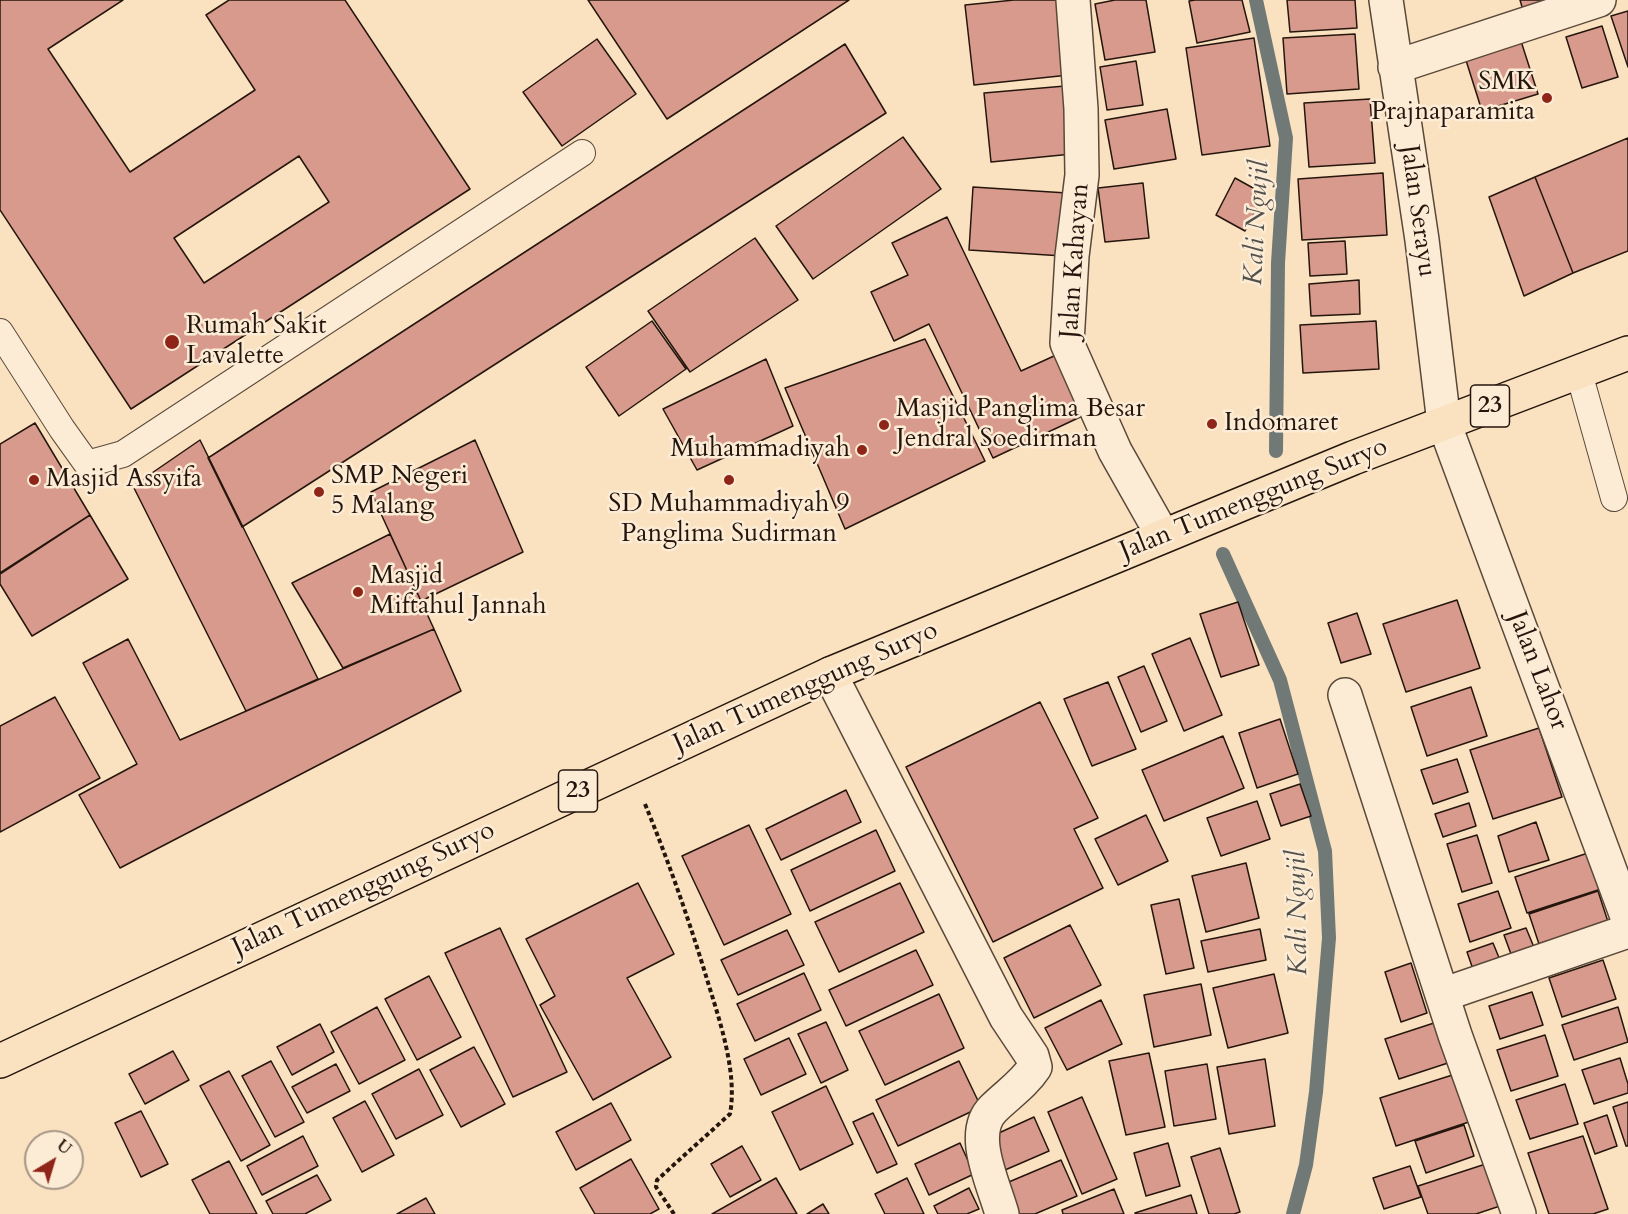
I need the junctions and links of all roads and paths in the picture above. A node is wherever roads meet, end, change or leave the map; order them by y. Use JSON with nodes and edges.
{"nodes":[{"id":1,"x":1073,"y":0,"type":"edge"},
{"id":2,"x":1386,"y":0,"type":"edge"},
{"id":3,"x":1599,"y":0,"type":"edge"},
{"id":4,"x":1395,"y":67,"type":"junction"},
{"id":5,"x":582,"y":153,"type":"dead end"},
{"id":6,"x":0,"y":332,"type":"edge"},
{"id":7,"x":1628,"y":353,"type":"edge"},
{"id":8,"x":1579,"y":373,"type":"junction"},
{"id":9,"x":1444,"y":423,"type":"junction"},
{"id":10,"x":1614,"y":498,"type":"dead end"},
{"id":11,"x":1163,"y":536,"type":"junction"},
{"id":12,"x":830,"y":674,"type":"junction"},
{"id":13,"x":1345,"y":695,"type":"dead end"},
{"id":14,"x":630,"y":767,"type":"junction"},
{"id":15,"x":1621,"y":872,"type":"edge"},
{"id":16,"x":1628,"y":919,"type":"edge"},
{"id":17,"x":1628,"y":931,"type":"edge"},
{"id":18,"x":1443,"y":995,"type":"junction"},
{"id":19,"x":0,"y":1061,"type":"edge"},
{"id":20,"x":674,"y":1214,"type":"edge"},
{"id":21,"x":1002,"y":1214,"type":"edge"},
{"id":22,"x":1519,"y":1214,"type":"edge"}],
"edges":[{"from":1,"to":11,"type":"street","name":"Jalan Kahayan"},
{"from":2,"to":4,"type":"street","name":"Jalan Serayu"},
{"from":3,"to":4,"type":"street"},
{"from":4,"to":9,"type":"street","name":"Jalan Serayu"},
{"from":5,"to":6,"type":"lane"},
{"from":7,"to":8,"type":"highway","name":"Jalan Tumenggung Suryo","number":"23"},
{"from":8,"to":9,"type":"highway","name":"Jalan Tumenggung Suryo","number":"23"},
{"from":8,"to":10,"type":"lane"},
{"from":9,"to":11,"type":"highway","name":"Jalan Tumenggung Suryo","number":"23"},
{"from":9,"to":15,"type":"street","name":"Jalan Lahor"},
{"from":11,"to":12,"type":"highway","name":"Jalan Tumenggung Suryo","number":"23"},
{"from":12,"to":14,"type":"highway","name":"Jalan Tumenggung Suryo","number":"23"},
{"from":12,"to":21,"type":"street"},
{"from":13,"to":18,"type":"street"},
{"from":14,"to":19,"type":"highway","name":"Jalan Tumenggung Suryo","number":"23"},
{"from":14,"to":20,"type":"path"},
{"from":15,"to":16,"type":"street","name":"Jalan Lahor"},
{"from":17,"to":18,"type":"street"},
{"from":18,"to":22,"type":"street"}]}
